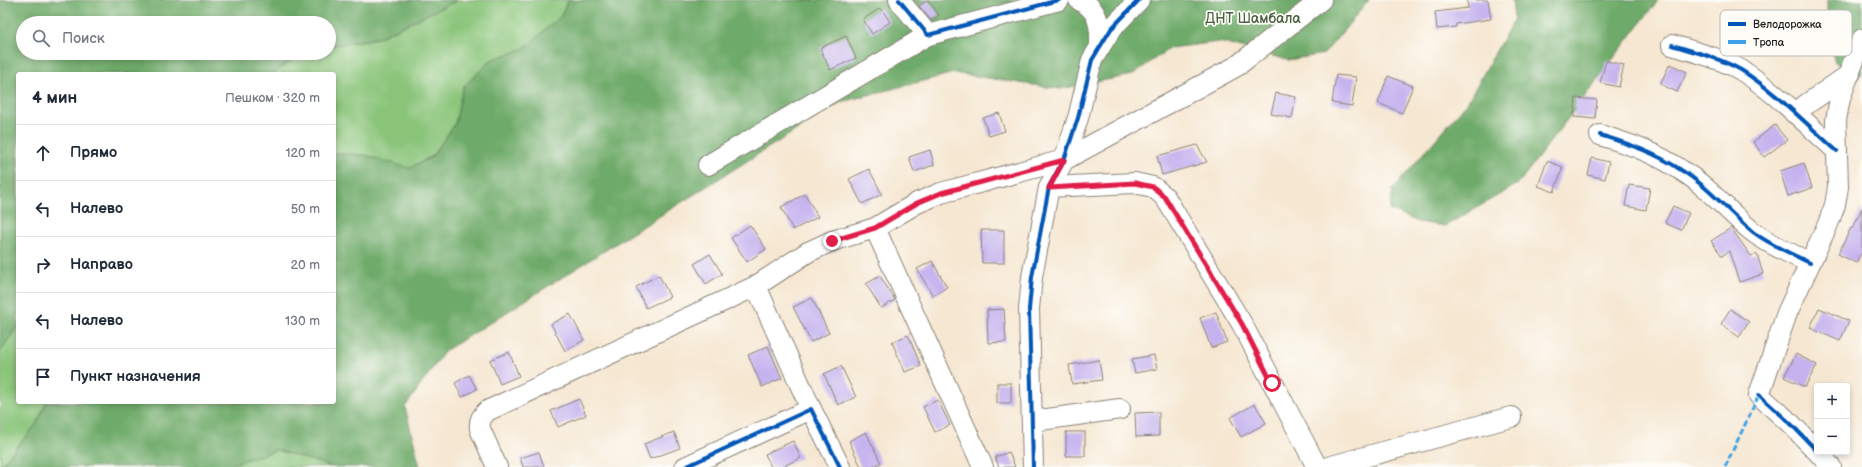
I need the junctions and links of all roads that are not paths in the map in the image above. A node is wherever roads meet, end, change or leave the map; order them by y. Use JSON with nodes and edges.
{"nodes":[{"id":1,"x":899,"y":0,"type":"edge"},
{"id":2,"x":1059,"y":0,"type":"edge"},
{"id":3,"x":1079,"y":0,"type":"edge"},
{"id":4,"x":1139,"y":0,"type":"edge"},
{"id":5,"x":1322,"y":0,"type":"edge"},
{"id":6,"x":928,"y":35,"type":"junction"},
{"id":7,"x":1862,"y":39,"type":"edge"},
{"id":8,"x":1100,"y":44,"type":"junction"},
{"id":9,"x":1672,"y":45,"type":"dead end"},
{"id":10,"x":1850,"y":74,"type":"junction"},
{"id":11,"x":1794,"y":113,"type":"junction"},
{"id":12,"x":1600,"y":136,"type":"dead end"},
{"id":13,"x":1836,"y":151,"type":"junction"},
{"id":14,"x":1064,"y":160,"type":"junction"},
{"id":15,"x":708,"y":165,"type":"dead end"},
{"id":16,"x":1049,"y":188,"type":"junction"},
{"id":17,"x":875,"y":228,"type":"junction"},
{"id":18,"x":1810,"y":263,"type":"junction"},
{"id":19,"x":756,"y":286,"type":"junction"},
{"id":20,"x":811,"y":408,"type":"junction"},
{"id":21,"x":1120,"y":409,"type":"dead end"},
{"id":22,"x":1511,"y":417,"type":"dead end"},
{"id":23,"x":1033,"y":421,"type":"junction"},
{"id":24,"x":1814,"y":447,"type":"edge"},
{"id":25,"x":1821,"y":455,"type":"edge"},
{"id":26,"x":497,"y":467,"type":"edge"},
{"id":27,"x":685,"y":467,"type":"edge"},
{"id":28,"x":840,"y":467,"type":"edge"},
{"id":29,"x":983,"y":467,"type":"edge"},
{"id":30,"x":1033,"y":467,"type":"edge"},
{"id":31,"x":1317,"y":467,"type":"edge"},
{"id":32,"x":1328,"y":467,"type":"edge"},
{"id":33,"x":1831,"y":467,"type":"edge"}],
"edges":[{"from":1,"to":6,"type":"street"},
{"from":2,"to":6,"type":"street"},
{"from":3,"to":8,"type":"street"},
{"from":4,"to":8,"type":"street"},
{"from":5,"to":14,"type":"street"},
{"from":6,"to":15,"type":"street"},
{"from":7,"to":10,"type":"street"},
{"from":8,"to":14,"type":"street"},
{"from":9,"to":11,"type":"street"},
{"from":10,"to":11,"type":"street"},
{"from":10,"to":13,"type":"street"},
{"from":11,"to":13,"type":"street"},
{"from":12,"to":18,"type":"street"},
{"from":13,"to":18,"type":"street"},
{"from":14,"to":16,"type":"street"},
{"from":14,"to":17,"type":"street"},
{"from":16,"to":23,"type":"street"},
{"from":16,"to":31,"type":"street"},
{"from":17,"to":19,"type":"street"},
{"from":17,"to":29,"type":"street"},
{"from":18,"to":24,"type":"street"},
{"from":19,"to":20,"type":"street"},
{"from":19,"to":26,"type":"street"},
{"from":20,"to":27,"type":"street"},
{"from":20,"to":28,"type":"street"},
{"from":21,"to":23,"type":"street"},
{"from":22,"to":32,"type":"street"},
{"from":23,"to":30,"type":"street"},
{"from":25,"to":33,"type":"street"}]}
